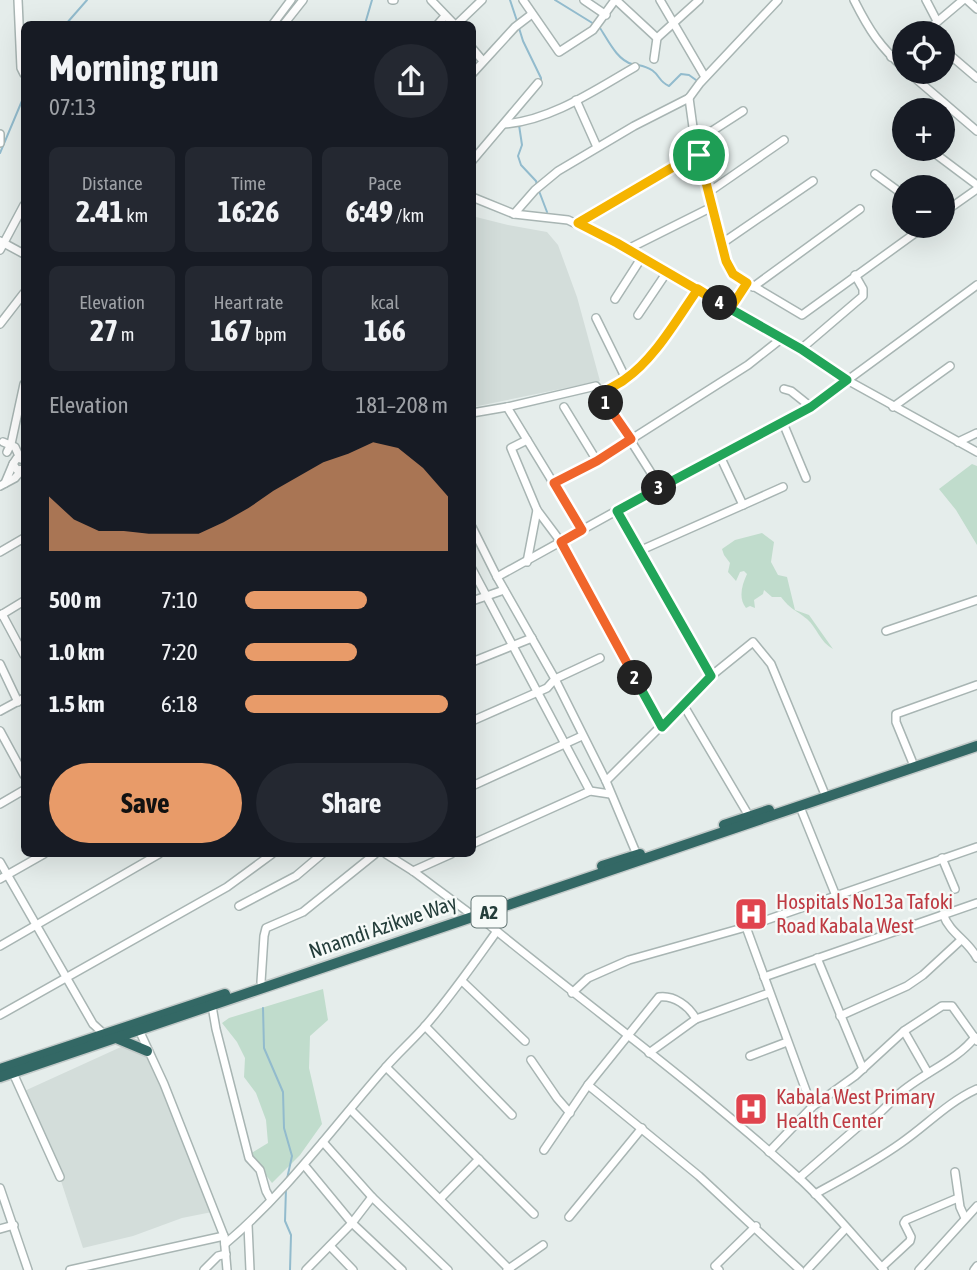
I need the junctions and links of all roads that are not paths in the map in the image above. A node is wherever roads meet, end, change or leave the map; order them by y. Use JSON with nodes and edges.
{"nodes":[{"id":1,"x":18,"y":0,"type":"edge"},
{"id":2,"x":291,"y":0,"type":"edge"},
{"id":3,"x":303,"y":0,"type":"edge"},
{"id":4,"x":482,"y":0,"type":"edge"},
{"id":5,"x":523,"y":0,"type":"edge"},
{"id":6,"x":584,"y":0,"type":"edge"},
{"id":7,"x":615,"y":0,"type":"edge"},
{"id":8,"x":660,"y":0,"type":"edge"},
{"id":9,"x":699,"y":0,"type":"edge"},
{"id":10,"x":778,"y":0,"type":"edge"},
{"id":11,"x":854,"y":0,"type":"edge"},
{"id":12,"x":926,"y":0,"type":"edge"},
{"id":13,"x":965,"y":0,"type":"edge"},
{"id":14,"x":436,"y":2,"type":"edge"},
{"id":15,"x":977,"y":9,"type":"edge"},
{"id":16,"x":532,"y":14,"type":"junction"},
{"id":17,"x":606,"y":15,"type":"junction"},
{"id":18,"x":445,"y":16,"type":"junction"},
{"id":19,"x":275,"y":21,"type":"edge"},
{"id":20,"x":286,"y":21,"type":"edge"},
{"id":21,"x":441,"y":21,"type":"edge"},
{"id":22,"x":452,"y":21,"type":"edge"},
{"id":23,"x":459,"y":21,"type":"edge"},
{"id":24,"x":937,"y":21,"type":"joint"},
{"id":25,"x":674,"y":25,"type":"junction"},
{"id":26,"x":657,"y":38,"type":"junction"},
{"id":27,"x":21,"y":51,"type":"edge"},
{"id":28,"x":476,"y":53,"type":"edge"},
{"id":29,"x":891,"y":57,"type":"edge"},
{"id":30,"x":654,"y":59,"type":"dead end"},
{"id":31,"x":955,"y":60,"type":"edge"},
{"id":32,"x":483,"y":61,"type":"junction"},
{"id":33,"x":635,"y":67,"type":"dead end"},
{"id":34,"x":476,"y":69,"type":"edge"},
{"id":35,"x":705,"y":77,"type":"junction"},
{"id":36,"x":977,"y":78,"type":"edge"},
{"id":37,"x":538,"y":83,"type":"dead end"},
{"id":38,"x":922,"y":84,"type":"edge"},
{"id":39,"x":689,"y":97,"type":"junction"},
{"id":40,"x":576,"y":100,"type":"junction"},
{"id":41,"x":743,"y":111,"type":"dead end"},
{"id":42,"x":504,"y":124,"type":"junction"},
{"id":43,"x":977,"y":131,"type":"edge"},
{"id":44,"x":0,"y":134,"type":"edge"},
{"id":45,"x":785,"y":140,"type":"dead end"},
{"id":46,"x":695,"y":142,"type":"junction"},
{"id":47,"x":0,"y":144,"type":"edge"},
{"id":48,"x":597,"y":147,"type":"junction"},
{"id":49,"x":699,"y":155,"type":"junction"},
{"id":50,"x":476,"y":156,"type":"edge"},
{"id":51,"x":944,"y":161,"type":"edge"},
{"id":52,"x":875,"y":174,"type":"dead end"},
{"id":53,"x":813,"y":181,"type":"dead end"},
{"id":54,"x":892,"y":186,"type":"edge"},
{"id":55,"x":977,"y":187,"type":"edge"},
{"id":56,"x":709,"y":192,"type":"junction"},
{"id":57,"x":476,"y":199,"type":"edge"},
{"id":58,"x":955,"y":204,"type":"edge"},
{"id":59,"x":712,"y":207,"type":"junction"},
{"id":60,"x":860,"y":209,"type":"dead end"},
{"id":61,"x":21,"y":210,"type":"edge"},
{"id":62,"x":514,"y":214,"type":"junction"},
{"id":63,"x":578,"y":223,"type":"junction"},
{"id":64,"x":908,"y":238,"type":"edge"},
{"id":65,"x":1,"y":244,"type":"edge"},
{"id":66,"x":721,"y":244,"type":"junction"},
{"id":67,"x":628,"y":249,"type":"junction"},
{"id":68,"x":21,"y":253,"type":"edge"},
{"id":69,"x":642,"y":257,"type":"junction"},
{"id":70,"x":667,"y":272,"type":"junction"},
{"id":71,"x":855,"y":275,"type":"junction"},
{"id":72,"x":750,"y":285,"type":"junction"},
{"id":73,"x":977,"y":285,"type":"edge"},
{"id":74,"x":698,"y":289,"type":"junction"},
{"id":75,"x":21,"y":297,"type":"edge"},
{"id":76,"x":615,"y":299,"type":"dead end"},
{"id":77,"x":730,"y":309,"type":"junction"},
{"id":78,"x":638,"y":315,"type":"dead end"},
{"id":79,"x":596,"y":318,"type":"dead end"},
{"id":80,"x":0,"y":324,"type":"edge"},
{"id":81,"x":781,"y":339,"type":"junction"},
{"id":82,"x":801,"y":349,"type":"junction"},
{"id":83,"x":950,"y":366,"type":"dead end"},
{"id":84,"x":626,"y":379,"type":"junction"},
{"id":85,"x":847,"y":380,"type":"junction"},
{"id":86,"x":784,"y":389,"type":"dead end"},
{"id":87,"x":600,"y":394,"type":"junction"},
{"id":88,"x":21,"y":398,"type":"edge"},
{"id":89,"x":507,"y":407,"type":"junction"},
{"id":90,"x":564,"y":407,"type":"dead end"},
{"id":91,"x":811,"y":407,"type":"junction"},
{"id":92,"x":893,"y":407,"type":"junction"},
{"id":93,"x":476,"y":412,"type":"edge"},
{"id":94,"x":783,"y":423,"type":"junction"},
{"id":95,"x":977,"y":433,"type":"edge"},
{"id":96,"x":631,"y":439,"type":"junction"},
{"id":97,"x":527,"y":440,"type":"junction"},
{"id":98,"x":958,"y":442,"type":"junction"},
{"id":99,"x":4,"y":446,"type":"edge"},
{"id":100,"x":977,"y":452,"type":"edge"},
{"id":101,"x":719,"y":454,"type":"junction"},
{"id":102,"x":18,"y":461,"type":"edge"},
{"id":103,"x":597,"y":461,"type":"junction"},
{"id":104,"x":21,"y":474,"type":"edge"},
{"id":105,"x":806,"y":478,"type":"dead end"},
{"id":106,"x":554,"y":483,"type":"junction"},
{"id":107,"x":2,"y":484,"type":"edge"},
{"id":108,"x":783,"y":486,"type":"dead end"},
{"id":109,"x":660,"y":487,"type":"junction"},
{"id":110,"x":743,"y":505,"type":"junction"},
{"id":111,"x":537,"y":510,"type":"junction"},
{"id":112,"x":617,"y":511,"type":"junction"},
{"id":113,"x":582,"y":530,"type":"junction"},
{"id":114,"x":21,"y":540,"type":"edge"},
{"id":115,"x":476,"y":541,"type":"edge"},
{"id":116,"x":561,"y":542,"type":"junction"},
{"id":117,"x":639,"y":551,"type":"junction"},
{"id":118,"x":0,"y":552,"type":"edge"},
{"id":119,"x":527,"y":562,"type":"junction"},
{"id":120,"x":476,"y":577,"type":"edge"},
{"id":121,"x":498,"y":577,"type":"junction"},
{"id":122,"x":504,"y":590,"type":"junction"},
{"id":123,"x":486,"y":596,"type":"junction"},
{"id":124,"x":476,"y":600,"type":"edge"},
{"id":125,"x":977,"y":600,"type":"edge"},
{"id":126,"x":21,"y":603,"type":"edge"},
{"id":127,"x":1,"y":615,"type":"edge"},
{"id":128,"x":886,"y":631,"type":"dead end"},
{"id":129,"x":532,"y":638,"type":"junction"},
{"id":130,"x":513,"y":644,"type":"junction"},
{"id":131,"x":21,"y":650,"type":"edge"},
{"id":132,"x":600,"y":658,"type":"dead end"},
{"id":133,"x":476,"y":660,"type":"edge"},
{"id":134,"x":0,"y":664,"type":"edge"},
{"id":135,"x":711,"y":676,"type":"junction"},
{"id":136,"x":555,"y":679,"type":"junction"},
{"id":137,"x":977,"y":685,"type":"edge"},
{"id":138,"x":537,"y":693,"type":"junction"},
{"id":139,"x":21,"y":700,"type":"edge"},
{"id":140,"x":684,"y":706,"type":"junction"},
{"id":141,"x":0,"y":711,"type":"edge"},
{"id":142,"x":476,"y":719,"type":"edge"},
{"id":143,"x":662,"y":727,"type":"junction"},
{"id":144,"x":0,"y":731,"type":"edge"},
{"id":145,"x":582,"y":736,"type":"junction"},
{"id":146,"x":977,"y":740,"type":"edge"},
{"id":147,"x":563,"y":743,"type":"junction"},
{"id":148,"x":977,"y":746,"type":"edge"},
{"id":149,"x":912,"y":761,"type":"junction"},
{"id":150,"x":21,"y":770,"type":"edge"},
{"id":151,"x":606,"y":781,"type":"junction"},
{"id":152,"x":476,"y":784,"type":"edge"},
{"id":153,"x":590,"y":791,"type":"junction"},
{"id":154,"x":21,"y":792,"type":"edge"},
{"id":155,"x":824,"y":792,"type":"junction"},
{"id":156,"x":610,"y":794,"type":"junction"},
{"id":157,"x":0,"y":804,"type":"edge"},
{"id":158,"x":800,"y":807,"type":"junction"},
{"id":159,"x":749,"y":816,"type":"junction"},
{"id":160,"x":476,"y":842,"type":"edge"},
{"id":161,"x":977,"y":846,"type":"edge"},
{"id":162,"x":637,"y":855,"type":"junction"},
{"id":163,"x":39,"y":857,"type":"edge"},
{"id":164,"x":154,"y":857,"type":"edge"},
{"id":165,"x":268,"y":857,"type":"edge"},
{"id":166,"x":319,"y":857,"type":"edge"},
{"id":167,"x":371,"y":857,"type":"edge"},
{"id":168,"x":391,"y":857,"type":"edge"},
{"id":169,"x":444,"y":857,"type":"edge"},
{"id":170,"x":942,"y":858,"type":"junction"},
{"id":171,"x":0,"y":862,"type":"edge"},
{"id":172,"x":414,"y":871,"type":"junction"},
{"id":173,"x":4,"y":877,"type":"edge"},
{"id":174,"x":955,"y":889,"type":"dead end"},
{"id":175,"x":836,"y":897,"type":"junction"},
{"id":176,"x":977,"y":903,"type":"edge"},
{"id":177,"x":239,"y":906,"type":"dead end"},
{"id":178,"x":472,"y":914,"type":"junction"},
{"id":179,"x":943,"y":914,"type":"junction"},
{"id":180,"x":37,"y":926,"type":"junction"},
{"id":181,"x":746,"y":927,"type":"junction"},
{"id":182,"x":497,"y":931,"type":"junction"},
{"id":183,"x":961,"y":940,"type":"junction"},
{"id":184,"x":0,"y":946,"type":"edge"},
{"id":185,"x":817,"y":958,"type":"junction"},
{"id":186,"x":977,"y":958,"type":"edge"},
{"id":187,"x":764,"y":977,"type":"junction"},
{"id":188,"x":68,"y":978,"type":"junction"},
{"id":189,"x":462,"y":981,"type":"junction"},
{"id":190,"x":261,"y":982,"type":"junction"},
{"id":191,"x":572,"y":993,"type":"junction"},
{"id":192,"x":769,"y":993,"type":"junction"},
{"id":193,"x":212,"y":1006,"type":"junction"},
{"id":194,"x":0,"y":1015,"type":"edge"},
{"id":195,"x":840,"y":1016,"type":"junction"},
{"id":196,"x":696,"y":1019,"type":"junction"},
{"id":197,"x":425,"y":1026,"type":"junction"},
{"id":198,"x":139,"y":1030,"type":"junction"},
{"id":199,"x":904,"y":1031,"type":"junction"},
{"id":200,"x":104,"y":1034,"type":"junction"},
{"id":201,"x":628,"y":1035,"type":"junction"},
{"id":202,"x":976,"y":1036,"type":"edge"},
{"id":203,"x":116,"y":1038,"type":"junction"},
{"id":204,"x":525,"y":1041,"type":"dead end"},
{"id":205,"x":788,"y":1042,"type":"junction"},
{"id":206,"x":147,"y":1051,"type":"junction"},
{"id":207,"x":649,"y":1053,"type":"junction"},
{"id":208,"x":750,"y":1056,"type":"dead end"},
{"id":209,"x":531,"y":1060,"type":"dead end"},
{"id":210,"x":386,"y":1067,"type":"junction"},
{"id":211,"x":0,"y":1069,"type":"edge"},
{"id":212,"x":863,"y":1069,"type":"junction"},
{"id":213,"x":13,"y":1073,"type":"junction"},
{"id":214,"x":928,"y":1073,"type":"junction"},
{"id":215,"x":0,"y":1077,"type":"edge"},
{"id":216,"x":588,"y":1085,"type":"junction"},
{"id":217,"x":977,"y":1089,"type":"edge"},
{"id":218,"x":812,"y":1107,"type":"junction"},
{"id":219,"x":351,"y":1110,"type":"junction"},
{"id":220,"x":570,"y":1113,"type":"junction"},
{"id":221,"x":512,"y":1115,"type":"dead end"},
{"id":222,"x":642,"y":1128,"type":"junction"},
{"id":223,"x":323,"y":1142,"type":"junction"},
{"id":224,"x":544,"y":1150,"type":"dead end"},
{"id":225,"x":769,"y":1152,"type":"junction"},
{"id":226,"x":479,"y":1158,"type":"junction"},
{"id":227,"x":305,"y":1166,"type":"junction"},
{"id":228,"x":955,"y":1172,"type":"dead end"},
{"id":229,"x":60,"y":1177,"type":"dead end"},
{"id":230,"x":799,"y":1178,"type":"junction"},
{"id":231,"x":0,"y":1188,"type":"edge"},
{"id":232,"x":815,"y":1194,"type":"junction"},
{"id":233,"x":372,"y":1197,"type":"junction"},
{"id":234,"x":273,"y":1198,"type":"junction"},
{"id":235,"x":958,"y":1198,"type":"junction"},
{"id":236,"x":440,"y":1199,"type":"junction"},
{"id":237,"x":977,"y":1206,"type":"edge"},
{"id":238,"x":534,"y":1214,"type":"dead end"},
{"id":239,"x":569,"y":1217,"type":"dead end"},
{"id":240,"x":965,"y":1218,"type":"junction"},
{"id":241,"x":352,"y":1223,"type":"junction"},
{"id":242,"x":248,"y":1224,"type":"junction"},
{"id":243,"x":14,"y":1225,"type":"junction"},
{"id":244,"x":756,"y":1226,"type":"junction"},
{"id":245,"x":846,"y":1228,"type":"junction"},
{"id":246,"x":0,"y":1229,"type":"edge"},
{"id":247,"x":224,"y":1240,"type":"junction"},
{"id":248,"x":543,"y":1245,"type":"dead end"},
{"id":249,"x":330,"y":1246,"type":"junction"},
{"id":250,"x":226,"y":1254,"type":"junction"},
{"id":251,"x":977,"y":1266,"type":"edge"},
{"id":252,"x":883,"y":1269,"type":"edge"},
{"id":253,"x":28,"y":1270,"type":"edge"},
{"id":254,"x":69,"y":1270,"type":"edge"},
{"id":255,"x":204,"y":1270,"type":"edge"},
{"id":256,"x":227,"y":1270,"type":"edge"},
{"id":257,"x":250,"y":1270,"type":"edge"},
{"id":258,"x":306,"y":1270,"type":"edge"},
{"id":259,"x":353,"y":1270,"type":"edge"},
{"id":260,"x":402,"y":1270,"type":"edge"},
{"id":261,"x":448,"y":1270,"type":"edge"},
{"id":262,"x":508,"y":1270,"type":"edge"},
{"id":263,"x":719,"y":1270,"type":"edge"},
{"id":264,"x":800,"y":1270,"type":"edge"},
{"id":265,"x":807,"y":1270,"type":"edge"},
{"id":266,"x":919,"y":1270,"type":"edge"},
{"id":267,"x":974,"y":1270,"type":"edge"}],
"edges":[{"from":1,"to":27,"type":"street"},
{"from":2,"to":19,"type":"street"},
{"from":3,"to":20,"type":"street"},
{"from":4,"to":23,"type":"street"},
{"from":5,"to":16,"type":"street"},
{"from":6,"to":17,"type":"street"},
{"from":7,"to":17,"type":"street"},
{"from":7,"to":26,"type":"street"},
{"from":8,"to":25,"type":"street"},
{"from":9,"to":25,"type":"street"},
{"from":10,"to":35,"type":"street"},
{"from":11,"to":29,"type":"street"},
{"from":12,"to":24,"type":"street"},
{"from":13,"to":15,"type":"street"},
{"from":13,"to":24,"type":"street"},
{"from":14,"to":18,"type":"street"},
{"from":16,"to":17,"type":"street"},
{"from":16,"to":32,"type":"street"},
{"from":18,"to":21,"type":"street"},
{"from":18,"to":22,"type":"street"},
{"from":25,"to":26,"type":"street"},
{"from":25,"to":35,"type":"street"},
{"from":26,"to":30,"type":"street"},
{"from":28,"to":32,"type":"street"},
{"from":31,"to":36,"type":"street"},
{"from":32,"to":34,"type":"street"},
{"from":33,"to":40,"type":"street"},
{"from":35,"to":39,"type":"street"},
{"from":37,"to":42,"type":"street"},
{"from":38,"to":43,"type":"street"},
{"from":39,"to":46,"type":"street"},
{"from":39,"to":48,"type":"street"},
{"from":40,"to":42,"type":"street"},
{"from":40,"to":48,"type":"street"},
{"from":41,"to":46,"type":"street"},
{"from":42,"to":50,"type":"street"},
{"from":44,"to":47,"type":"street"},
{"from":45,"to":56,"type":"street"},
{"from":46,"to":49,"type":"street"},
{"from":48,"to":62,"type":"street"},
{"from":49,"to":56,"type":"street"},
{"from":49,"to":63,"type":"street"},
{"from":51,"to":55,"type":"street"},
{"from":52,"to":54,"type":"street"},
{"from":53,"to":66,"type":"street"},
{"from":55,"to":58,"type":"street"},
{"from":56,"to":59,"type":"street"},
{"from":57,"to":62,"type":"street"},
{"from":59,"to":66,"type":"street"},
{"from":59,"to":67,"type":"street"},
{"from":60,"to":72,"type":"street"},
{"from":61,"to":65,"type":"street"},
{"from":62,"to":63,"type":"street"},
{"from":63,"to":67,"type":"street"},
{"from":64,"to":71,"type":"street"},
{"from":65,"to":68,"type":"street"},
{"from":66,"to":72,"type":"street"},
{"from":67,"to":69,"type":"street"},
{"from":69,"to":70,"type":"street"},
{"from":69,"to":76,"type":"street"},
{"from":70,"to":74,"type":"street"},
{"from":70,"to":78,"type":"street"},
{"from":71,"to":72,"type":"street"},
{"from":71,"to":82,"type":"street"},
{"from":72,"to":77,"type":"street"},
{"from":73,"to":85,"type":"street"},
{"from":74,"to":77,"type":"street"},
{"from":74,"to":84,"type":"street"},
{"from":75,"to":80,"type":"street"},
{"from":77,"to":81,"type":"street"},
{"from":79,"to":84,"type":"street"},
{"from":81,"to":82,"type":"street"},
{"from":81,"to":96,"type":"street"},
{"from":82,"to":85,"type":"street"},
{"from":83,"to":92,"type":"street"},
{"from":84,"to":87,"type":"street"},
{"from":85,"to":91,"type":"street"},
{"from":85,"to":92,"type":"street"},
{"from":86,"to":91,"type":"street"},
{"from":87,"to":89,"type":"street"},
{"from":87,"to":96,"type":"street"},
{"from":88,"to":99,"type":"street"},
{"from":89,"to":93,"type":"street"},
{"from":89,"to":97,"type":"street"},
{"from":90,"to":103,"type":"street"},
{"from":91,"to":94,"type":"street"},
{"from":92,"to":98,"type":"street"},
{"from":94,"to":101,"type":"street"},
{"from":94,"to":105,"type":"street"},
{"from":95,"to":98,"type":"street"},
{"from":96,"to":103,"type":"street"},
{"from":96,"to":109,"type":"street"},
{"from":97,"to":106,"type":"street"},
{"from":97,"to":111,"type":"street"},
{"from":98,"to":100,"type":"street"},
{"from":99,"to":102,"type":"street"},
{"from":101,"to":109,"type":"street"},
{"from":101,"to":110,"type":"street"},
{"from":102,"to":107,"type":"street"},
{"from":103,"to":106,"type":"street"},
{"from":104,"to":107,"type":"street"},
{"from":106,"to":113,"type":"street"},
{"from":108,"to":110,"type":"street"},
{"from":109,"to":112,"type":"street"},
{"from":110,"to":117,"type":"street"},
{"from":111,"to":116,"type":"street"},
{"from":111,"to":119,"type":"street"},
{"from":112,"to":113,"type":"street"},
{"from":112,"to":117,"type":"street"},
{"from":113,"to":116,"type":"street"},
{"from":114,"to":118,"type":"street"},
{"from":115,"to":121,"type":"street"},
{"from":116,"to":119,"type":"street"},
{"from":116,"to":143,"type":"street"},
{"from":117,"to":135,"type":"street"},
{"from":119,"to":121,"type":"street"},
{"from":120,"to":123,"type":"street"},
{"from":121,"to":122,"type":"street"},
{"from":122,"to":123,"type":"street"},
{"from":122,"to":129,"type":"street"},
{"from":123,"to":124,"type":"street"},
{"from":123,"to":130,"type":"street"},
{"from":125,"to":128,"type":"street"},
{"from":126,"to":127,"type":"street"},
{"from":127,"to":131,"type":"street"},
{"from":129,"to":130,"type":"street"},
{"from":129,"to":136,"type":"street"},
{"from":130,"to":133,"type":"street"},
{"from":130,"to":138,"type":"street"},
{"from":132,"to":136,"type":"street"},
{"from":134,"to":139,"type":"street"},
{"from":135,"to":140,"type":"street"},
{"from":135,"to":155,"type":"street"},
{"from":136,"to":138,"type":"street"},
{"from":136,"to":145,"type":"street"},
{"from":137,"to":149,"type":"street"},
{"from":138,"to":142,"type":"street"},
{"from":138,"to":147,"type":"street"},
{"from":139,"to":141,"type":"street"},
{"from":140,"to":143,"type":"street"},
{"from":140,"to":159,"type":"street"},
{"from":143,"to":151,"type":"street"},
{"from":144,"to":150,"type":"street"},
{"from":145,"to":147,"type":"street"},
{"from":145,"to":151,"type":"street"},
{"from":146,"to":149,"type":"highway","name":"Nnamdi Azikwe Way","number":"A2"},
{"from":147,"to":152,"type":"street"},
{"from":147,"to":153,"type":"street"},
{"from":148,"to":158,"type":"highway","name":"Nnamdi Azikwe Way","number":"A2"},
{"from":149,"to":155,"type":"highway","name":"Nnamdi Azikwe Way","number":"A2"},
{"from":151,"to":156,"type":"street"},
{"from":153,"to":156,"type":"street"},
{"from":153,"to":160,"type":"street"},
{"from":154,"to":157,"type":"street"},
{"from":155,"to":159,"type":"highway","name":"Nnamdi Azikwe Way","number":"A2"},
{"from":156,"to":162,"type":"street"},
{"from":158,"to":175,"type":"street"},
{"from":158,"to":178,"type":"highway","name":"Nnamdi Azikwe Way","number":"A2"},
{"from":159,"to":162,"type":"highway","name":"Nnamdi Azikwe Way","number":"A2"},
{"from":161,"to":170,"type":"street"},
{"from":162,"to":178,"type":"highway","name":"Nnamdi Azikwe Way","number":"A2"},
{"from":163,"to":173,"type":"street"},
{"from":164,"to":180,"type":"street"},
{"from":165,"to":188,"type":"street"},
{"from":166,"to":177,"type":"street"},
{"from":167,"to":190,"type":"street"},
{"from":168,"to":172,"type":"street"},
{"from":169,"to":172,"type":"street"},
{"from":170,"to":174,"type":"street"},
{"from":170,"to":175,"type":"street"},
{"from":171,"to":173,"type":"street"},
{"from":172,"to":178,"type":"street"},
{"from":173,"to":180,"type":"street"},
{"from":175,"to":181,"type":"street"},
{"from":176,"to":179,"type":"street"},
{"from":178,"to":182,"type":"street"},
{"from":178,"to":190,"type":"highway","name":"Nnamdi Azikwe Way","number":"A2"},
{"from":178,"to":193,"type":"highway","name":"Nnamdi Azikwe Way","number":"A2"},
{"from":179,"to":183,"type":"street"},
{"from":179,"to":185,"type":"street"},
{"from":180,"to":184,"type":"street"},
{"from":180,"to":188,"type":"street"},
{"from":181,"to":187,"type":"street"},
{"from":181,"to":191,"type":"street"},
{"from":182,"to":189,"type":"street"},
{"from":182,"to":191,"type":"street"},
{"from":183,"to":186,"type":"street"},
{"from":183,"to":195,"type":"street"},
{"from":185,"to":187,"type":"street"},
{"from":185,"to":195,"type":"street"},
{"from":187,"to":192,"type":"street"},
{"from":188,"to":194,"type":"street"},
{"from":188,"to":200,"type":"street"},
{"from":189,"to":197,"type":"street"},
{"from":189,"to":204,"type":"street"},
{"from":190,"to":200,"type":"highway","name":"Nnamdi Azikwe Way","number":"A2"},
{"from":191,"to":201,"type":"street"},
{"from":192,"to":196,"type":"street"},
{"from":192,"to":205,"type":"street"},
{"from":193,"to":198,"type":"highway","name":"Nnamdi Azikwe Way","number":"A2"},
{"from":193,"to":234,"type":"street"},
{"from":195,"to":212,"type":"street"},
{"from":196,"to":201,"type":"street"},
{"from":196,"to":207,"type":"street"},
{"from":197,"to":210,"type":"street"},
{"from":197,"to":221,"type":"street"},
{"from":198,"to":203,"type":"highway","name":"Nnamdi Azikwe Way","number":"A2"},
{"from":198,"to":206,"type":"street"},
{"from":199,"to":202,"type":"street"},
{"from":199,"to":212,"type":"street"},
{"from":199,"to":214,"type":"street"},
{"from":200,"to":211,"type":"highway","name":"Nnamdi Azikwe Way","number":"A2"},
{"from":201,"to":207,"type":"street"},
{"from":201,"to":216,"type":"street"},
{"from":202,"to":214,"type":"street"},
{"from":203,"to":206,"type":"highway"},
{"from":203,"to":213,"type":"highway","name":"Nnamdi Azikwe Way","number":"A2"},
{"from":205,"to":208,"type":"street"},
{"from":205,"to":218,"type":"street"},
{"from":206,"to":247,"type":"street"},
{"from":207,"to":225,"type":"street"},
{"from":209,"to":220,"type":"street"},
{"from":210,"to":219,"type":"street"},
{"from":210,"to":226,"type":"street"},
{"from":212,"to":218,"type":"street"},
{"from":213,"to":215,"type":"highway","name":"Nnamdi Azikwe Way","number":"A2"},
{"from":213,"to":229,"type":"street"},
{"from":214,"to":230,"type":"street"},
{"from":216,"to":220,"type":"street"},
{"from":216,"to":222,"type":"street"},
{"from":217,"to":232,"type":"street"},
{"from":218,"to":225,"type":"street"},
{"from":219,"to":223,"type":"street"},
{"from":219,"to":236,"type":"street"},
{"from":220,"to":224,"type":"street"},
{"from":222,"to":239,"type":"street"},
{"from":222,"to":244,"type":"street"},
{"from":223,"to":227,"type":"street"},
{"from":223,"to":233,"type":"street"},
{"from":225,"to":230,"type":"street"},
{"from":226,"to":236,"type":"street"},
{"from":226,"to":238,"type":"street"},
{"from":227,"to":234,"type":"street"},
{"from":227,"to":241,"type":"street"},
{"from":228,"to":235,"type":"street"},
{"from":230,"to":232,"type":"street"},
{"from":231,"to":243,"type":"street"},
{"from":232,"to":245,"type":"street"},
{"from":233,"to":241,"type":"street"},
{"from":233,"to":261,"type":"street"},
{"from":234,"to":242,"type":"street"},
{"from":235,"to":240,"type":"street"},
{"from":235,"to":252,"type":"street"},
{"from":236,"to":262,"type":"street"},
{"from":237,"to":240,"type":"street"},
{"from":240,"to":266,"type":"street"},
{"from":241,"to":249,"type":"street"},
{"from":241,"to":260,"type":"street"},
{"from":242,"to":247,"type":"street"},
{"from":242,"to":257,"type":"street"},
{"from":243,"to":246,"type":"street"},
{"from":243,"to":253,"type":"street"},
{"from":244,"to":263,"type":"street"},
{"from":244,"to":264,"type":"street"},
{"from":245,"to":252,"type":"street"},
{"from":245,"to":265,"type":"street"},
{"from":247,"to":250,"type":"street"},
{"from":247,"to":254,"type":"street"},
{"from":248,"to":262,"type":"street"},
{"from":249,"to":258,"type":"street"},
{"from":249,"to":259,"type":"street"},
{"from":250,"to":255,"type":"street"},
{"from":250,"to":256,"type":"street"},
{"from":251,"to":267,"type":"street"}]}
